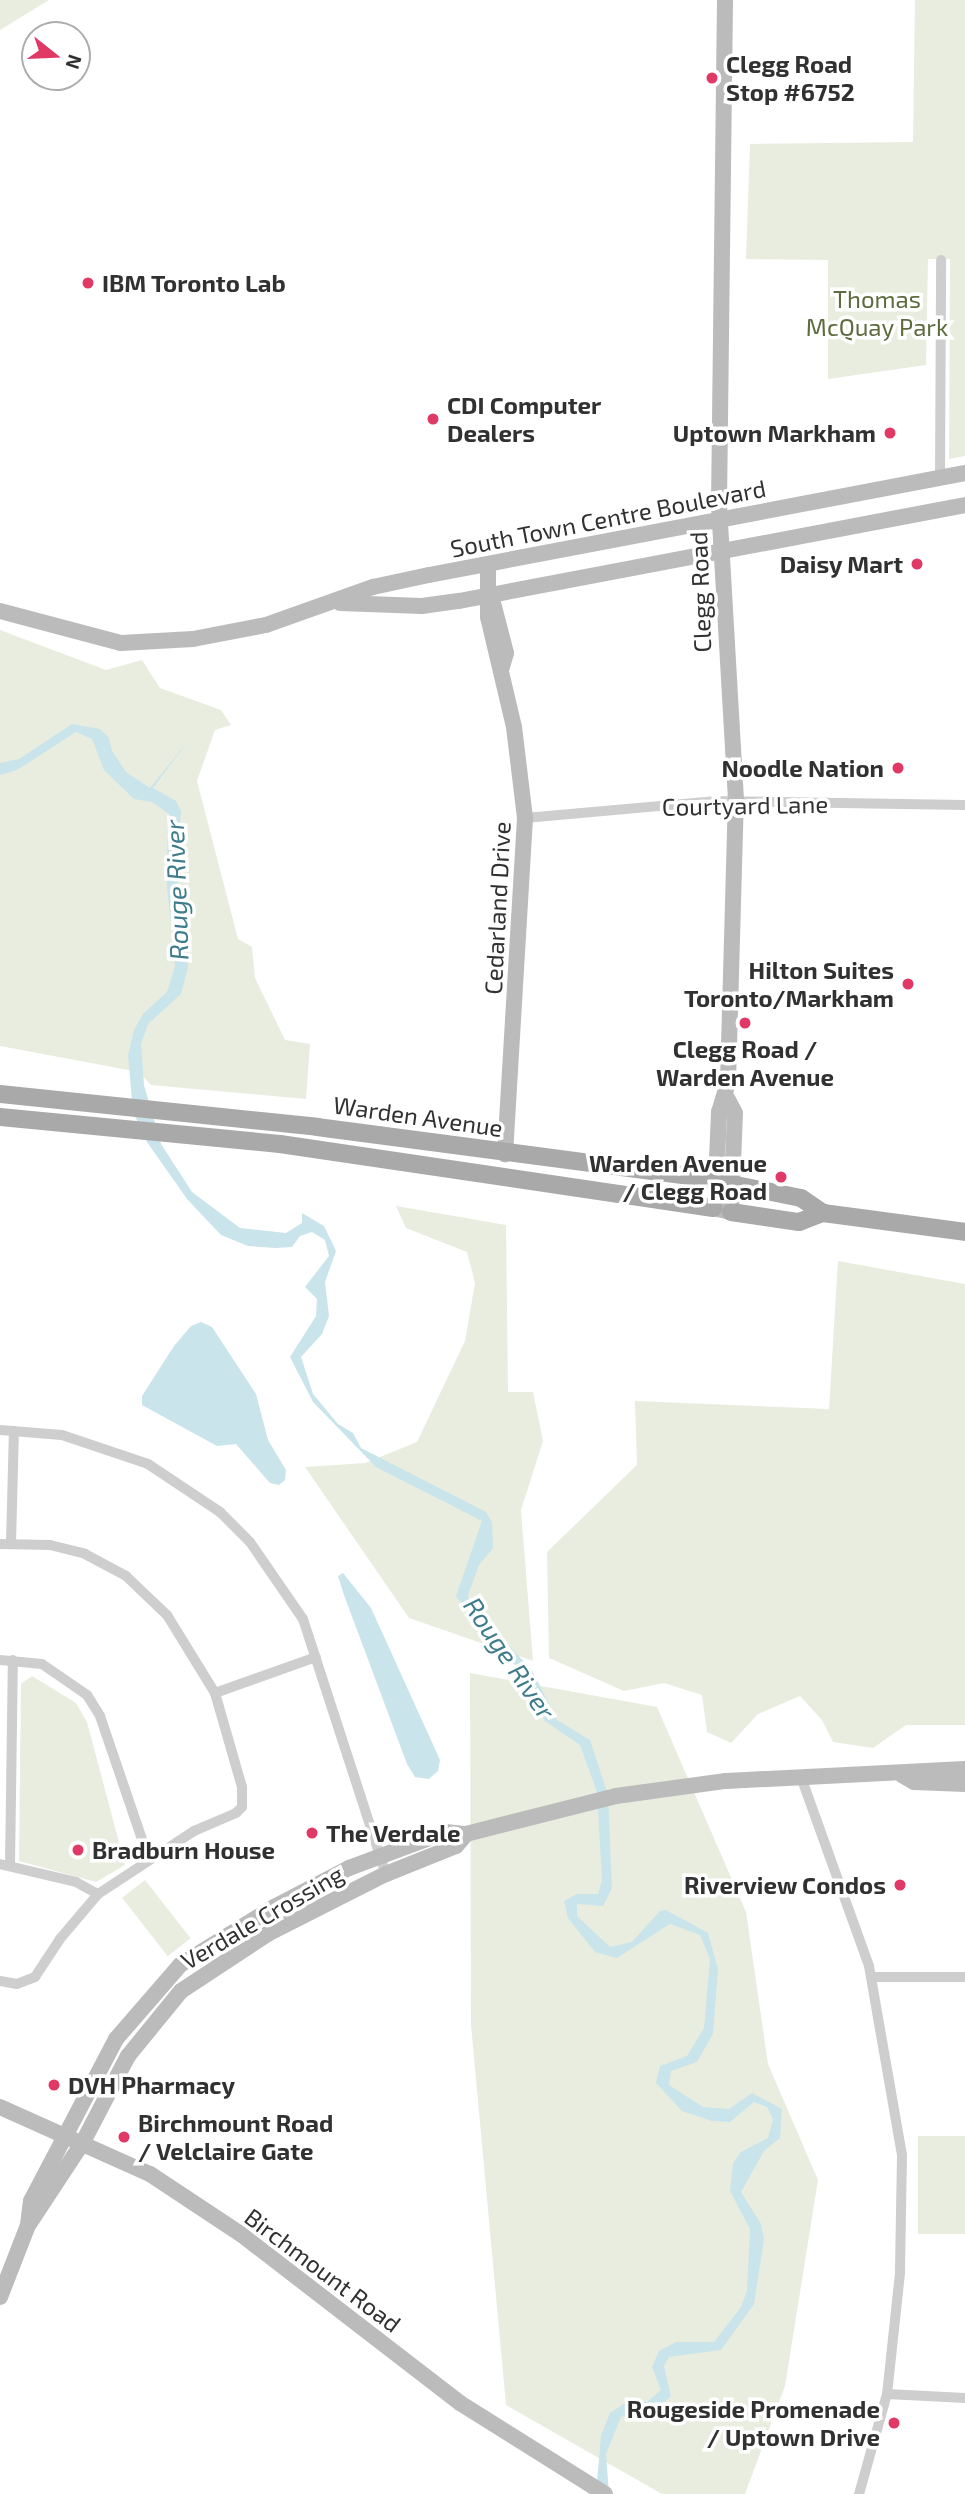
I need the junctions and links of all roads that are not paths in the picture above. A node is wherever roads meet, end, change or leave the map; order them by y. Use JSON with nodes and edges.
{"nodes":[{"id":1,"x":725,"y":0,"type":"edge"},
{"id":2,"x":941,"y":260,"type":"dead end"},
{"id":3,"x":965,"y":473,"type":"edge"},
{"id":4,"x":940,"y":477,"type":"junction"},
{"id":5,"x":965,"y":505,"type":"edge"},
{"id":6,"x":720,"y":517,"type":"junction"},
{"id":7,"x":724,"y":548,"type":"junction"},
{"id":8,"x":488,"y":567,"type":"junction"},
{"id":9,"x":398,"y":582,"type":"junction"},
{"id":10,"x":490,"y":593,"type":"junction"},
{"id":11,"x":341,"y":603,"type":"junction"},
{"id":12,"x":404,"y":606,"type":"junction"},
{"id":13,"x":0,"y":611,"type":"edge"},
{"id":14,"x":736,"y":800,"type":"junction"},
{"id":15,"x":965,"y":805,"type":"edge"},
{"id":16,"x":525,"y":818,"type":"junction"},
{"id":17,"x":0,"y":1094,"type":"edge"},
{"id":18,"x":0,"y":1117,"type":"edge"},
{"id":19,"x":505,"y":1154,"type":"junction"},
{"id":20,"x":725,"y":1184,"type":"junction"},
{"id":21,"x":713,"y":1208,"type":"junction"},
{"id":22,"x":731,"y":1212,"type":"junction"},
{"id":23,"x":823,"y":1213,"type":"junction"},
{"id":24,"x":965,"y":1232,"type":"edge"},
{"id":25,"x":0,"y":1430,"type":"edge"},
{"id":26,"x":14,"y":1430,"type":"junction"},
{"id":27,"x":0,"y":1489,"type":"edge"},
{"id":28,"x":13,"y":1489,"type":"junction"},
{"id":29,"x":6,"y":1544,"type":"edge"},
{"id":30,"x":316,"y":1657,"type":"junction"},
{"id":31,"x":0,"y":1660,"type":"edge"},
{"id":32,"x":13,"y":1660,"type":"junction"},
{"id":33,"x":215,"y":1693,"type":"junction"},
{"id":34,"x":965,"y":1769,"type":"edge"},
{"id":35,"x":902,"y":1775,"type":"junction"},
{"id":36,"x":802,"y":1777,"type":"junction"},
{"id":37,"x":965,"y":1784,"type":"edge"},
{"id":38,"x":466,"y":1834,"type":"junction"},
{"id":39,"x":380,"y":1856,"type":"junction"},
{"id":40,"x":149,"y":1860,"type":"junction"},
{"id":41,"x":5,"y":1865,"type":"edge"},
{"id":42,"x":386,"y":1874,"type":"junction"},
{"id":43,"x":98,"y":1894,"type":"junction"},
{"id":44,"x":871,"y":1977,"type":"junction"},
{"id":45,"x":965,"y":1977,"type":"edge"},
{"id":46,"x":0,"y":1981,"type":"edge"},
{"id":47,"x":0,"y":2107,"type":"edge"},
{"id":48,"x":67,"y":2134,"type":"junction"},
{"id":49,"x":83,"y":2142,"type":"junction"},
{"id":50,"x":28,"y":2225,"type":"junction"},
{"id":51,"x":0,"y":2297,"type":"edge"},
{"id":52,"x":887,"y":2394,"type":"junction"},
{"id":53,"x":965,"y":2398,"type":"edge"},
{"id":54,"x":605,"y":2494,"type":"edge"},
{"id":55,"x":859,"y":2494,"type":"edge"}],
"edges":[{"from":1,"to":6,"type":"main road","name":"Clegg Road"},
{"from":2,"to":4,"type":"street"},
{"from":3,"to":4,"type":"main road","name":"South Town Centre Boulevard"},
{"from":4,"to":6,"type":"main road","name":"South Town Centre Boulevard"},
{"from":5,"to":7,"type":"main road"},
{"from":6,"to":7,"type":"main road","name":"Clegg Road"},
{"from":6,"to":8,"type":"main road","name":"South Town Centre Boulevard"},
{"from":7,"to":10,"type":"main road"},
{"from":7,"to":14,"type":"main road","name":"Clegg Road"},
{"from":8,"to":9,"type":"main road","name":"South Town Centre Boulevard"},
{"from":8,"to":10,"type":"main road","name":"Cedarland Drive"},
{"from":9,"to":11,"type":"main road","name":"South Town Centre Boulevard"},
{"from":9,"to":12,"type":"main road"},
{"from":10,"to":12,"type":"main road"},
{"from":10,"to":16,"type":"main road","name":"Cedarland Drive"},
{"from":11,"to":12,"type":"main road"},
{"from":11,"to":13,"type":"main road","name":"South Town Centre Boulevard"},
{"from":14,"to":15,"type":"street","name":"Courtyard Lane"},
{"from":14,"to":16,"type":"street","name":"Courtyard Lane"},
{"from":14,"to":20,"type":"main road","name":"Clegg Road"},
{"from":16,"to":19,"type":"main road","name":"Cedarland Drive"},
{"from":17,"to":19,"type":"main road","name":"Warden Avenue"},
{"from":18,"to":21,"type":"main road","name":"Warden Avenue"},
{"from":19,"to":20,"type":"main road","name":"Warden Avenue"},
{"from":20,"to":21,"type":"street","name":"Clegg Road"},
{"from":20,"to":22,"type":"main road","name":"Clegg Road"},
{"from":20,"to":23,"type":"main road","name":"Warden Avenue"},
{"from":21,"to":22,"type":"main road","name":"Warden Avenue"},
{"from":22,"to":23,"type":"main road","name":"Warden Avenue"},
{"from":23,"to":24,"type":"main road","name":"Warden Avenue"},
{"from":25,"to":26,"type":"street"},
{"from":26,"to":28,"type":"street"},
{"from":26,"to":30,"type":"street"},
{"from":27,"to":28,"type":"street"},
{"from":28,"to":29,"type":"street"},
{"from":29,"to":33,"type":"street"},
{"from":30,"to":33,"type":"street"},
{"from":30,"to":39,"type":"street"},
{"from":31,"to":32,"type":"street"},
{"from":32,"to":40,"type":"street"},
{"from":32,"to":41,"type":"street"},
{"from":33,"to":40,"type":"street"},
{"from":34,"to":35,"type":"main road"},
{"from":35,"to":36,"type":"main road","name":"Verdale Crossing"},
{"from":35,"to":37,"type":"main road"},
{"from":36,"to":38,"type":"main road","name":"Verdale Crossing"},
{"from":36,"to":44,"type":"street"},
{"from":38,"to":39,"type":"main road","name":"Verdale Crossing"},
{"from":38,"to":42,"type":"main road","name":"Verdale Crossing"},
{"from":39,"to":42,"type":"street"},
{"from":39,"to":48,"type":"main road","name":"Verdale Crossing"},
{"from":40,"to":43,"type":"street"},
{"from":41,"to":43,"type":"street"},
{"from":42,"to":49,"type":"main road","name":"Verdale Crossing"},
{"from":43,"to":46,"type":"street"},
{"from":44,"to":45,"type":"street"},
{"from":44,"to":52,"type":"street"},
{"from":47,"to":48,"type":"main road","name":"Birchmount Road"},
{"from":48,"to":49,"type":"main road","name":"Birchmount Road"},
{"from":48,"to":50,"type":"main road","name":"Verdale Crossing"},
{"from":49,"to":50,"type":"main road","name":"Verdale Crossing"},
{"from":49,"to":54,"type":"main road","name":"Birchmount Road"},
{"from":50,"to":51,"type":"main road","name":"Verdale Crossing"},
{"from":52,"to":53,"type":"street"},
{"from":52,"to":55,"type":"street"}]}
